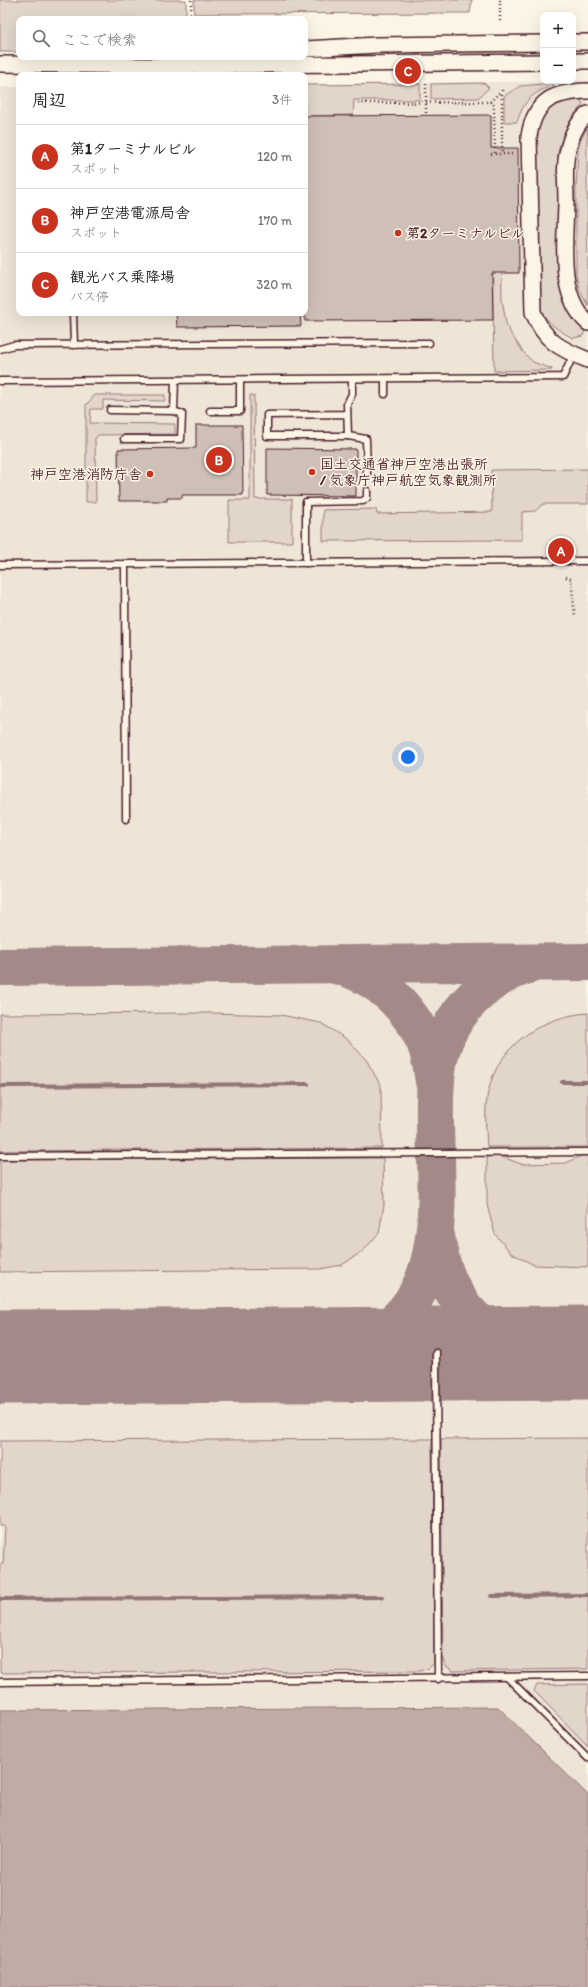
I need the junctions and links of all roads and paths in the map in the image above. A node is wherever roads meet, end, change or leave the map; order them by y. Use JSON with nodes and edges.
{"nodes":[{"id":1,"x":191,"y":0,"type":"edge"},
{"id":2,"x":500,"y":0,"type":"edge"},
{"id":3,"x":191,"y":16,"type":"edge"},
{"id":4,"x":500,"y":23,"type":"dead end"},
{"id":5,"x":576,"y":42,"type":"edge"},
{"id":6,"x":588,"y":42,"type":"edge"},
{"id":7,"x":540,"y":43,"type":"edge"},
{"id":8,"x":308,"y":49,"type":"edge"},
{"id":9,"x":96,"y":60,"type":"edge"},
{"id":10,"x":576,"y":61,"type":"edge"},
{"id":11,"x":588,"y":61,"type":"edge"},
{"id":12,"x":540,"y":62,"type":"edge"},
{"id":13,"x":0,"y":64,"type":"edge"},
{"id":14,"x":45,"y":64,"type":"junction"},
{"id":15,"x":426,"y":84,"type":"dead end"},
{"id":16,"x":588,"y":91,"type":"edge"},
{"id":17,"x":490,"y":102,"type":"junction"},
{"id":18,"x":358,"y":103,"type":"dead end"},
{"id":19,"x":426,"y":103,"type":"junction"},
{"id":20,"x":588,"y":114,"type":"edge"},
{"id":21,"x":426,"y":115,"type":"dead end"},
{"id":22,"x":502,"y":154,"type":"junction"},
{"id":23,"x":513,"y":154,"type":"dead end"},
{"id":24,"x":73,"y":316,"type":"edge"},
{"id":25,"x":588,"y":322,"type":"edge"},
{"id":26,"x":429,"y":343,"type":"dead end"},
{"id":27,"x":74,"y":345,"type":"junction"},
{"id":28,"x":0,"y":349,"type":"edge"},
{"id":29,"x":584,"y":358,"type":"edge"},
{"id":30,"x":385,"y":378,"type":"junction"},
{"id":31,"x":352,"y":379,"type":"junction"},
{"id":32,"x":175,"y":380,"type":"junction"},
{"id":33,"x":240,"y":380,"type":"junction"},
{"id":34,"x":0,"y":381,"type":"edge"},
{"id":35,"x":385,"y":394,"type":"dead end"},
{"id":36,"x":110,"y":410,"type":"dead end"},
{"id":37,"x":174,"y":411,"type":"junction"},
{"id":38,"x":210,"y":411,"type":"dead end"},
{"id":39,"x":347,"y":414,"type":"junction"},
{"id":40,"x":348,"y":436,"type":"junction"},
{"id":41,"x":124,"y":439,"type":"dead end"},
{"id":42,"x":367,"y":474,"type":"dead end"},
{"id":43,"x":367,"y":491,"type":"dead end"},
{"id":44,"x":556,"y":561,"type":"dead end"},
{"id":45,"x":566,"y":561,"type":"dead end"},
{"id":46,"x":588,"y":561,"type":"edge"},
{"id":47,"x":306,"y":563,"type":"junction"},
{"id":48,"x":125,"y":564,"type":"junction"},
{"id":49,"x":0,"y":565,"type":"edge"},
{"id":50,"x":566,"y":577,"type":"dead end"},
{"id":51,"x":575,"y":616,"type":"dead end"},
{"id":52,"x":126,"y":819,"type":"dead end"},
{"id":53,"x":588,"y":1152,"type":"edge"},
{"id":54,"x":0,"y":1156,"type":"edge"},
{"id":55,"x":436,"y":1353,"type":"dead end"},
{"id":56,"x":588,"y":1676,"type":"edge"},
{"id":57,"x":507,"y":1677,"type":"junction"},
{"id":58,"x":438,"y":1679,"type":"junction"},
{"id":59,"x":0,"y":1682,"type":"edge"},
{"id":60,"x":588,"y":1758,"type":"edge"}],
"edges":[{"from":1,"to":3,"type":"path"},
{"from":2,"to":4,"type":"path"},
{"from":5,"to":6,"type":"street"},
{"from":7,"to":8,"type":"street"},
{"from":9,"to":14,"type":"street"},
{"from":10,"to":11,"type":"street"},
{"from":12,"to":14,"type":"street"},
{"from":13,"to":14,"type":"street"},
{"from":15,"to":19,"type":"path"},
{"from":16,"to":29,"type":"street"},
{"from":17,"to":19,"type":"path"},
{"from":17,"to":22,"type":"path"},
{"from":17,"to":22,"type":"path"},
{"from":18,"to":19,"type":"path"},
{"from":19,"to":21,"type":"path"},
{"from":20,"to":25,"type":"street"},
{"from":22,"to":23,"type":"path"},
{"from":24,"to":27,"type":"lane"},
{"from":26,"to":27,"type":"lane"},
{"from":27,"to":28,"type":"lane"},
{"from":29,"to":30,"type":"lane"},
{"from":30,"to":31,"type":"lane"},
{"from":30,"to":35,"type":"lane"},
{"from":31,"to":33,"type":"lane"},
{"from":31,"to":39,"type":"lane"},
{"from":32,"to":33,"type":"lane"},
{"from":32,"to":34,"type":"lane"},
{"from":32,"to":37,"type":"lane"},
{"from":33,"to":38,"type":"lane"},
{"from":36,"to":37,"type":"lane"},
{"from":37,"to":41,"type":"lane"},
{"from":39,"to":40,"type":"lane"},
{"from":39,"to":40,"type":"lane"},
{"from":40,"to":42,"type":"lane"},
{"from":43,"to":47,"type":"lane"},
{"from":44,"to":47,"type":"lane"},
{"from":45,"to":46,"type":"lane"},
{"from":47,"to":48,"type":"lane"},
{"from":48,"to":49,"type":"lane"},
{"from":48,"to":52,"type":"lane"},
{"from":50,"to":51,"type":"path"},
{"from":53,"to":54,"type":"lane"},
{"from":55,"to":58,"type":"lane"},
{"from":56,"to":57,"type":"lane"},
{"from":57,"to":58,"type":"lane"},
{"from":57,"to":60,"type":"lane"},
{"from":58,"to":59,"type":"lane"}]}
